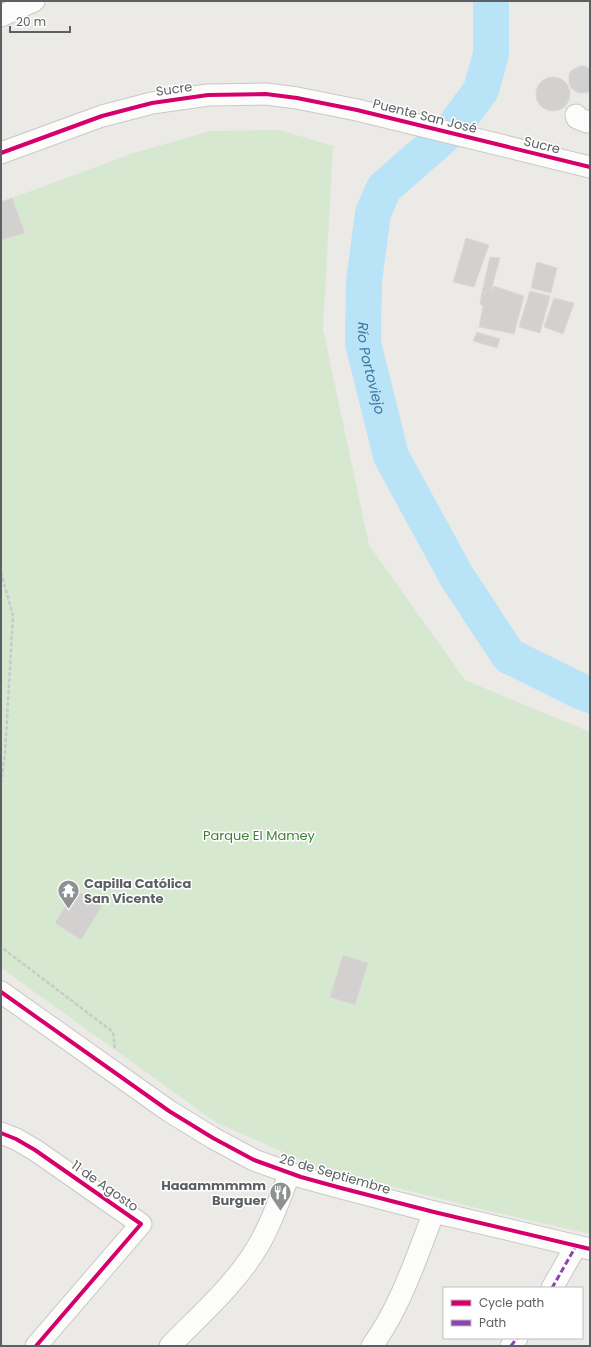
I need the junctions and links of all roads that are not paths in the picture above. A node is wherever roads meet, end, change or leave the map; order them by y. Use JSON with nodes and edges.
{"nodes":[{"id":1,"x":34,"y":1,"type":"edge"},
{"id":2,"x":1,"y":16,"type":"edge"},
{"id":3,"x":356,"y":110,"type":"joint"},
{"id":4,"x":489,"y":142,"type":"joint"},
{"id":5,"x":1,"y":153,"type":"edge"},
{"id":6,"x":590,"y":167,"type":"edge"},
{"id":7,"x":1,"y":992,"type":"edge"},
{"id":8,"x":1,"y":1133,"type":"edge"},
{"id":9,"x":290,"y":1173,"type":"junction"},
{"id":10,"x":434,"y":1212,"type":"junction"},
{"id":11,"x":583,"y":1247,"type":"edge"},
{"id":12,"x":553,"y":1287,"type":"edge"},
{"id":13,"x":36,"y":1346,"type":"edge"},
{"id":14,"x":170,"y":1346,"type":"edge"},
{"id":15,"x":372,"y":1346,"type":"edge"}],
"edges":[{"from":1,"to":2,"type":"street"},
{"from":3,"to":4,"type":"street","name":"Puente San José"},
{"from":3,"to":5,"type":"street","name":"Sucre"},
{"from":4,"to":6,"type":"street","name":"Sucre"},
{"from":7,"to":9,"type":"street","name":"26 de Septiembre"},
{"from":8,"to":13,"type":"street","name":"11 de Agosto"},
{"from":9,"to":10,"type":"street","name":"26 de Septiembre"},
{"from":9,"to":14,"type":"street"},
{"from":10,"to":11,"type":"street","name":"26 de Septiembre"},
{"from":10,"to":15,"type":"street"},
{"from":11,"to":12,"type":"street"}]}
